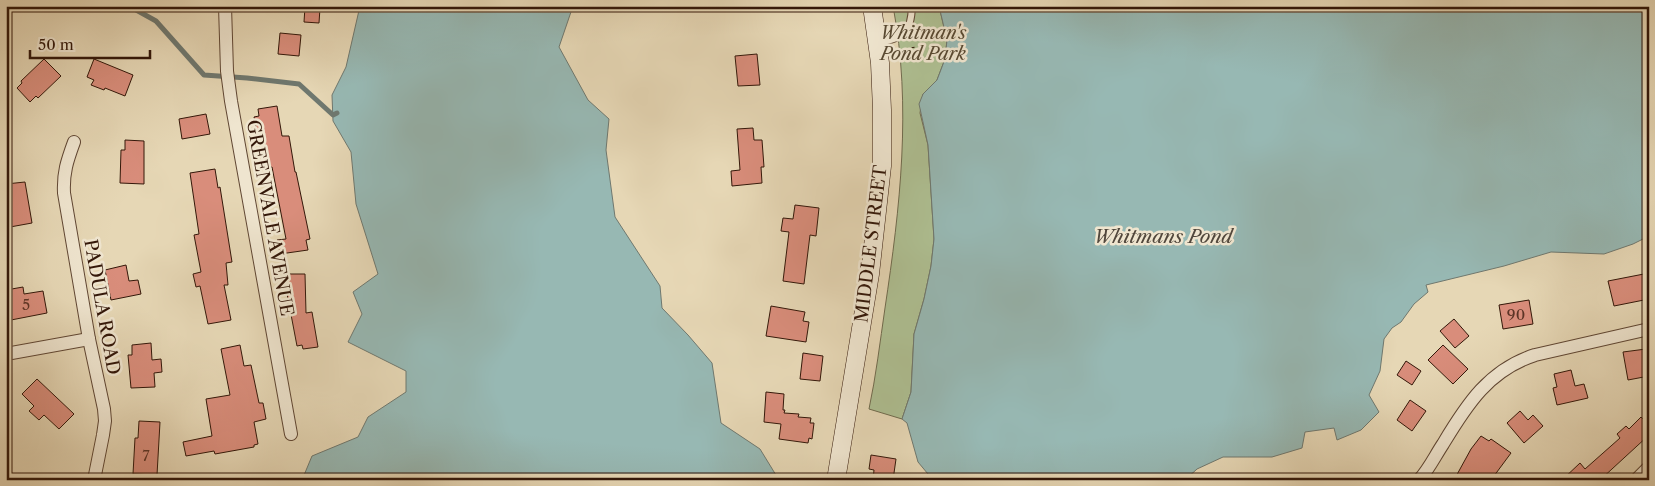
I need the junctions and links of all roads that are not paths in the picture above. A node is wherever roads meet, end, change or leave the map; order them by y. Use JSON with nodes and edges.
{"nodes":[{"id":1,"x":225,"y":6,"type":"edge"},
{"id":2,"x":872,"y":6,"type":"edge"},
{"id":3,"x":912,"y":6,"type":"edge"},
{"id":4,"x":878,"y":43,"type":"junction"},
{"id":5,"x":74,"y":142,"type":"dead end"},
{"id":6,"x":1649,"y":329,"type":"edge"},
{"id":7,"x":89,"y":339,"type":"junction"},
{"id":8,"x":6,"y":354,"type":"edge"},
{"id":9,"x":291,"y":434,"type":"dead end"},
{"id":10,"x":1649,"y":467,"type":"edge"},
{"id":11,"x":94,"y":480,"type":"edge"},
{"id":12,"x":836,"y":480,"type":"edge"},
{"id":13,"x":1419,"y":480,"type":"edge"},
{"id":14,"x":1636,"y":480,"type":"edge"}],
"edges":[{"from":1,"to":9,"type":"street","name":"GREENVALE AVENUE"},
{"from":2,"to":4,"type":"main road","name":"MIDDLE STREET"},
{"from":3,"to":4,"type":"lane"},
{"from":4,"to":12,"type":"main road","name":"MIDDLE STREET"},
{"from":5,"to":7,"type":"street","name":"PADULA ROAD"},
{"from":6,"to":13,"type":"street"},
{"from":7,"to":8,"type":"street"},
{"from":7,"to":11,"type":"street","name":"PADULA ROAD"},
{"from":10,"to":14,"type":"street"}]}
